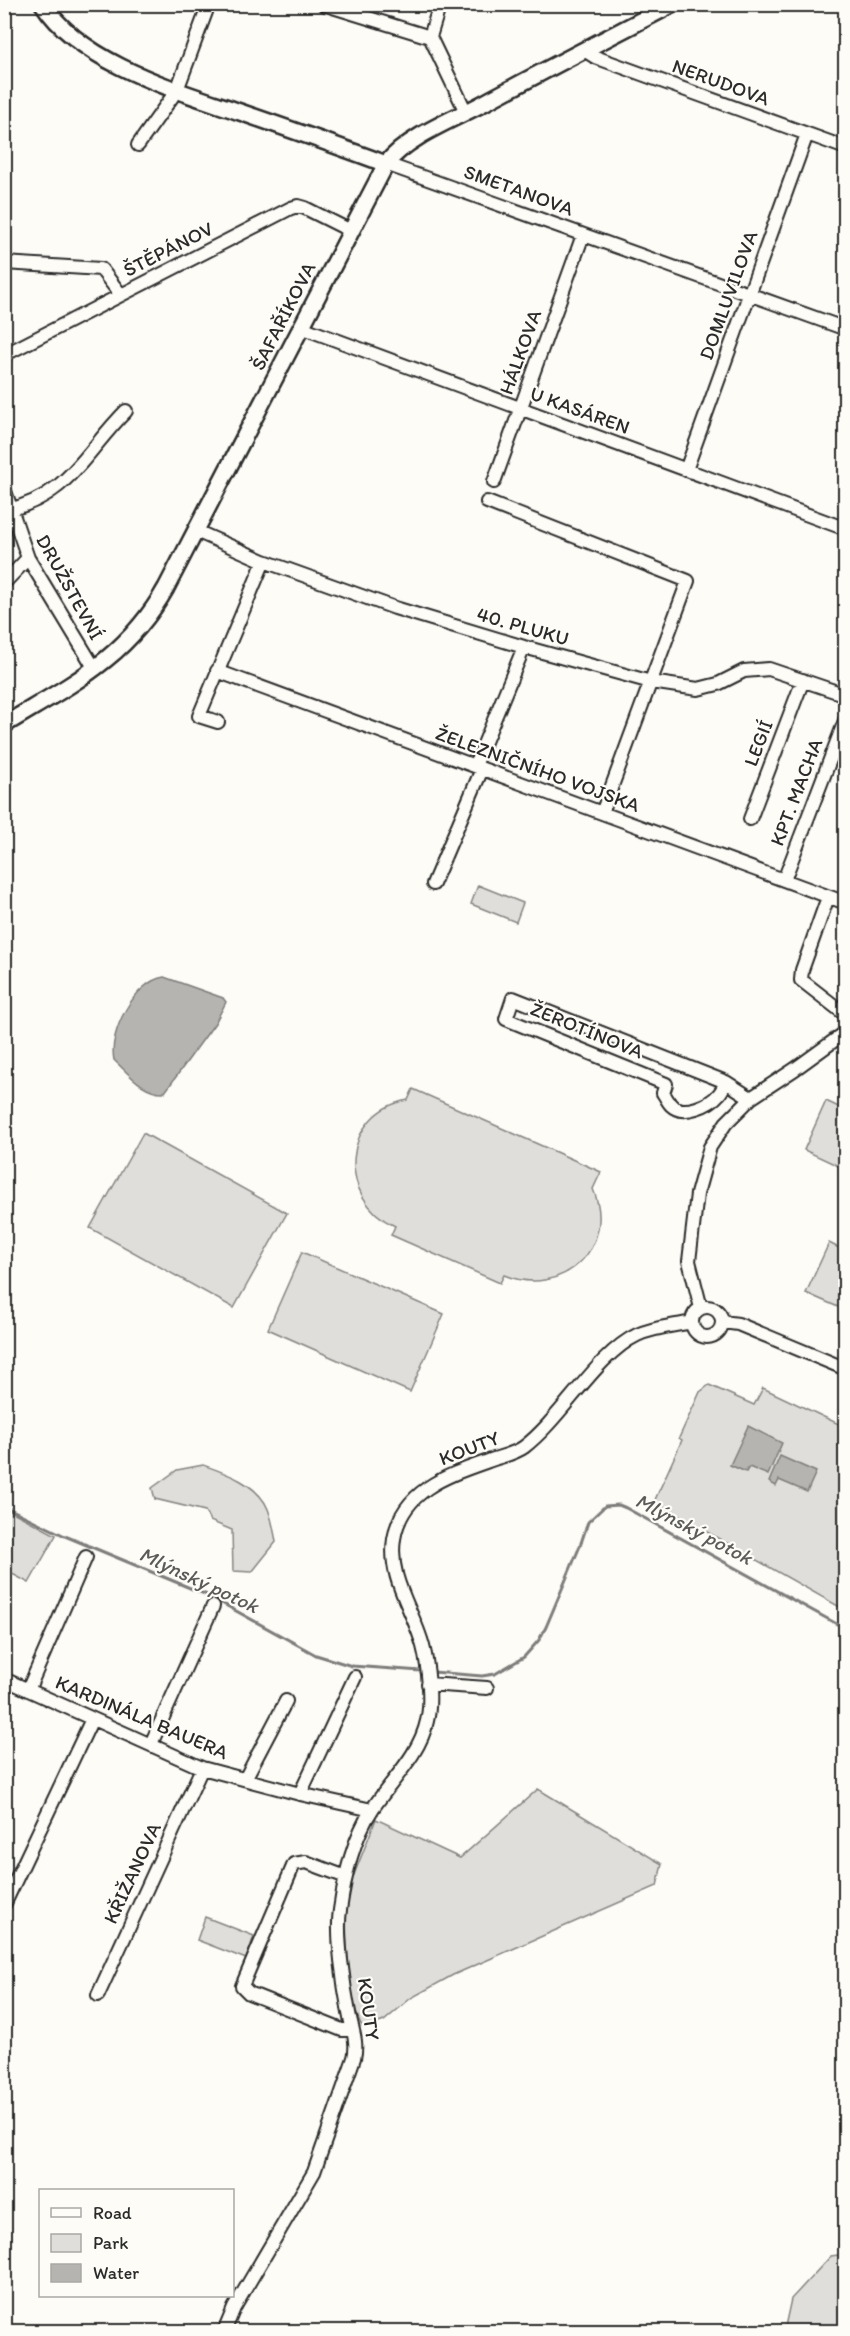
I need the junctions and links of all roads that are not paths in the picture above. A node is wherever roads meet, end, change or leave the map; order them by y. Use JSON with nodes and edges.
{"nodes":[{"id":1,"x":43,"y":4,"type":"edge"},
{"id":2,"x":209,"y":4,"type":"edge"},
{"id":3,"x":323,"y":4,"type":"edge"},
{"id":4,"x":440,"y":4,"type":"edge"},
{"id":5,"x":673,"y":4,"type":"edge"},
{"id":6,"x":430,"y":37,"type":"junction"},
{"id":7,"x":584,"y":50,"type":"junction"},
{"id":8,"x":177,"y":90,"type":"junction"},
{"id":9,"x":466,"y":112,"type":"junction"},
{"id":10,"x":807,"y":134,"type":"junction"},
{"id":11,"x":138,"y":145,"type":"dead end"},
{"id":12,"x":846,"y":148,"type":"edge"},
{"id":13,"x":386,"y":164,"type":"junction"},
{"id":14,"x":351,"y":231,"type":"junction"},
{"id":15,"x":583,"y":235,"type":"junction"},
{"id":16,"x":4,"y":262,"type":"edge"},
{"id":17,"x":121,"y":295,"type":"junction"},
{"id":18,"x":749,"y":295,"type":"junction"},
{"id":19,"x":301,"y":327,"type":"junction"},
{"id":20,"x":846,"y":329,"type":"edge"},
{"id":21,"x":4,"y":355,"type":"edge"},
{"id":22,"x":520,"y":408,"type":"junction"},
{"id":23,"x":126,"y":411,"type":"dead end"},
{"id":24,"x":686,"y":470,"type":"junction"},
{"id":25,"x":494,"y":482,"type":"dead end"},
{"id":26,"x":4,"y":488,"type":"edge"},
{"id":27,"x":487,"y":502,"type":"dead end"},
{"id":28,"x":8,"y":510,"type":"edge"},
{"id":29,"x":846,"y":529,"type":"edge"},
{"id":30,"x":196,"y":531,"type":"junction"},
{"id":31,"x":28,"y":558,"type":"junction"},
{"id":32,"x":264,"y":561,"type":"junction"},
{"id":33,"x":4,"y":583,"type":"edge"},
{"id":34,"x":524,"y":647,"type":"junction"},
{"id":35,"x":95,"y":669,"type":"junction"},
{"id":36,"x":217,"y":671,"type":"junction"},
{"id":37,"x":803,"y":680,"type":"junction"},
{"id":38,"x":651,"y":682,"type":"junction"},
{"id":39,"x":846,"y":695,"type":"edge"},
{"id":40,"x":846,"y":718,"type":"edge"},
{"id":41,"x":218,"y":723,"type":"dead end"},
{"id":42,"x":4,"y":725,"type":"edge"},
{"id":43,"x":478,"y":767,"type":"junction"},
{"id":44,"x":602,"y":813,"type":"junction"},
{"id":45,"x":750,"y":819,"type":"dead end"},
{"id":46,"x":784,"y":880,"type":"junction"},
{"id":47,"x":433,"y":884,"type":"dead end"},
{"id":48,"x":828,"y":897,"type":"junction"},
{"id":49,"x":846,"y":903,"type":"edge"},
{"id":50,"x":846,"y":1015,"type":"edge"},
{"id":51,"x":846,"y":1032,"type":"edge"},
{"id":52,"x":680,"y":1065,"type":"junction"},
{"id":53,"x":726,"y":1082,"type":"junction"},
{"id":54,"x":666,"y":1084,"type":"junction"},
{"id":55,"x":751,"y":1098,"type":"junction"},
{"id":56,"x":702,"y":1308,"type":"junction"},
{"id":57,"x":692,"y":1322,"type":"junction"},
{"id":58,"x":723,"y":1322,"type":"junction"},
{"id":59,"x":846,"y":1370,"type":"edge"},
{"id":60,"x":86,"y":1557,"type":"dead end"},
{"id":61,"x":213,"y":1606,"type":"dead end"},
{"id":62,"x":355,"y":1677,"type":"dead end"},
{"id":63,"x":4,"y":1679,"type":"edge"},
{"id":64,"x":428,"y":1684,"type":"junction"},
{"id":65,"x":487,"y":1688,"type":"dead end"},
{"id":66,"x":28,"y":1690,"type":"junction"},
{"id":67,"x":286,"y":1701,"type":"dead end"},
{"id":68,"x":92,"y":1719,"type":"junction"},
{"id":69,"x":151,"y":1744,"type":"junction"},
{"id":70,"x":202,"y":1767,"type":"junction"},
{"id":71,"x":244,"y":1779,"type":"junction"},
{"id":72,"x":300,"y":1794,"type":"junction"},
{"id":73,"x":372,"y":1810,"type":"junction"},
{"id":74,"x":346,"y":1877,"type":"junction"},
{"id":75,"x":4,"y":1905,"type":"edge"},
{"id":76,"x":98,"y":1995,"type":"dead end"},
{"id":77,"x":352,"y":2030,"type":"junction"},
{"id":78,"x":225,"y":2331,"type":"edge"}],
"edges":[{"from":1,"to":8,"type":"street","name":"SMETANOVA"},
{"from":2,"to":8,"type":"street"},
{"from":3,"to":6,"type":"street"},
{"from":4,"to":6,"type":"street"},
{"from":5,"to":7,"type":"street","name":"ŠAFAŘÍKOVA"},
{"from":6,"to":9,"type":"street"},
{"from":7,"to":9,"type":"street","name":"ŠAFAŘÍKOVA"},
{"from":7,"to":10,"type":"street","name":"NERUDOVA"},
{"from":8,"to":11,"type":"street"},
{"from":8,"to":13,"type":"street","name":"SMETANOVA"},
{"from":9,"to":13,"type":"street","name":"ŠAFAŘÍKOVA"},
{"from":10,"to":12,"type":"street","name":"NERUDOVA"},
{"from":10,"to":18,"type":"street","name":"DOMLUVILOVA"},
{"from":13,"to":14,"type":"street","name":"ŠAFAŘÍKOVA"},
{"from":13,"to":15,"type":"street","name":"SMETANOVA"},
{"from":14,"to":17,"type":"street","name":"ŠTĚPÁNOV"},
{"from":14,"to":19,"type":"street","name":"ŠAFAŘÍKOVA"},
{"from":15,"to":18,"type":"street","name":"SMETANOVA"},
{"from":15,"to":22,"type":"street","name":"HÁLKOVA"},
{"from":16,"to":17,"type":"street"},
{"from":17,"to":21,"type":"street","name":"ŠTĚPÁNOV"},
{"from":18,"to":20,"type":"street","name":"SMETANOVA"},
{"from":18,"to":24,"type":"street","name":"DOMLUVILOVA"},
{"from":19,"to":22,"type":"street","name":"U KASÁREN"},
{"from":19,"to":30,"type":"street","name":"ŠAFAŘÍKOVA"},
{"from":22,"to":24,"type":"street","name":"U KASÁREN"},
{"from":22,"to":25,"type":"street","name":"HÁLKOVA"},
{"from":23,"to":28,"type":"street"},
{"from":24,"to":29,"type":"street","name":"U KASÁREN"},
{"from":26,"to":28,"type":"street","name":"DRUŽSTEVNÍ"},
{"from":27,"to":38,"type":"street"},
{"from":28,"to":31,"type":"street","name":"DRUŽSTEVNÍ"},
{"from":30,"to":32,"type":"street","name":"40. PLUKU"},
{"from":30,"to":35,"type":"street","name":"ŠAFAŘÍKOVA"},
{"from":31,"to":33,"type":"street"},
{"from":31,"to":35,"type":"street","name":"DRUŽSTEVNÍ"},
{"from":32,"to":34,"type":"street","name":"40. PLUKU"},
{"from":32,"to":36,"type":"street"},
{"from":34,"to":38,"type":"street","name":"40. PLUKU"},
{"from":34,"to":43,"type":"street"},
{"from":35,"to":42,"type":"street","name":"ŠAFAŘÍKOVA"},
{"from":36,"to":41,"type":"street"},
{"from":36,"to":43,"type":"street","name":"ŽELEZNIČNÍHO VOJSKA"},
{"from":37,"to":38,"type":"street","name":"40. PLUKU"},
{"from":37,"to":39,"type":"street","name":"40. PLUKU"},
{"from":37,"to":45,"type":"street","name":"LEGIÍ"},
{"from":38,"to":44,"type":"street"},
{"from":40,"to":46,"type":"street","name":"KPT. MACHA"},
{"from":43,"to":44,"type":"street","name":"ŽELEZNIČNÍHO VOJSKA"},
{"from":43,"to":47,"type":"street"},
{"from":44,"to":46,"type":"street","name":"ŽELEZNIČNÍHO VOJSKA"},
{"from":46,"to":48,"type":"street","name":"ŽELEZNIČNÍHO VOJSKA"},
{"from":48,"to":49,"type":"street","name":"ŽELEZNIČNÍHO VOJSKA"},
{"from":48,"to":50,"type":"street"},
{"from":51,"to":55,"type":"street"},
{"from":52,"to":53,"type":"street","name":"ŽEROTÍNOVA"},
{"from":52,"to":54,"type":"street"},
{"from":52,"to":54,"type":"street","name":"ŽEROTÍNOVA"},
{"from":53,"to":54,"type":"street"},
{"from":53,"to":55,"type":"street","name":"ŽEROTÍNOVA"},
{"from":55,"to":56,"type":"street"},
{"from":56,"to":57,"type":"street"},
{"from":56,"to":58,"type":"street"},
{"from":57,"to":58,"type":"street"},
{"from":57,"to":64,"type":"street","name":"KOUTY"},
{"from":58,"to":59,"type":"street"},
{"from":60,"to":66,"type":"street"},
{"from":61,"to":69,"type":"street"},
{"from":62,"to":72,"type":"street"},
{"from":63,"to":66,"type":"street","name":"KARDINÁLA BAUERA"},
{"from":64,"to":65,"type":"street"},
{"from":64,"to":73,"type":"street","name":"KOUTY"},
{"from":66,"to":68,"type":"street","name":"KARDINÁLA BAUERA"},
{"from":67,"to":71,"type":"street"},
{"from":68,"to":69,"type":"street","name":"KARDINÁLA BAUERA"},
{"from":68,"to":75,"type":"street"},
{"from":69,"to":70,"type":"street","name":"KARDINÁLA BAUERA"},
{"from":70,"to":71,"type":"street","name":"KARDINÁLA BAUERA"},
{"from":70,"to":76,"type":"street","name":"KŘIŽANOVA"},
{"from":71,"to":72,"type":"street","name":"KARDINÁLA BAUERA"},
{"from":72,"to":73,"type":"street","name":"KARDINÁLA BAUERA"},
{"from":73,"to":74,"type":"street","name":"KOUTY"},
{"from":74,"to":77,"type":"street","name":"KOUTY"},
{"from":74,"to":77,"type":"street"},
{"from":77,"to":78,"type":"street","name":"KOUTY"}]}
